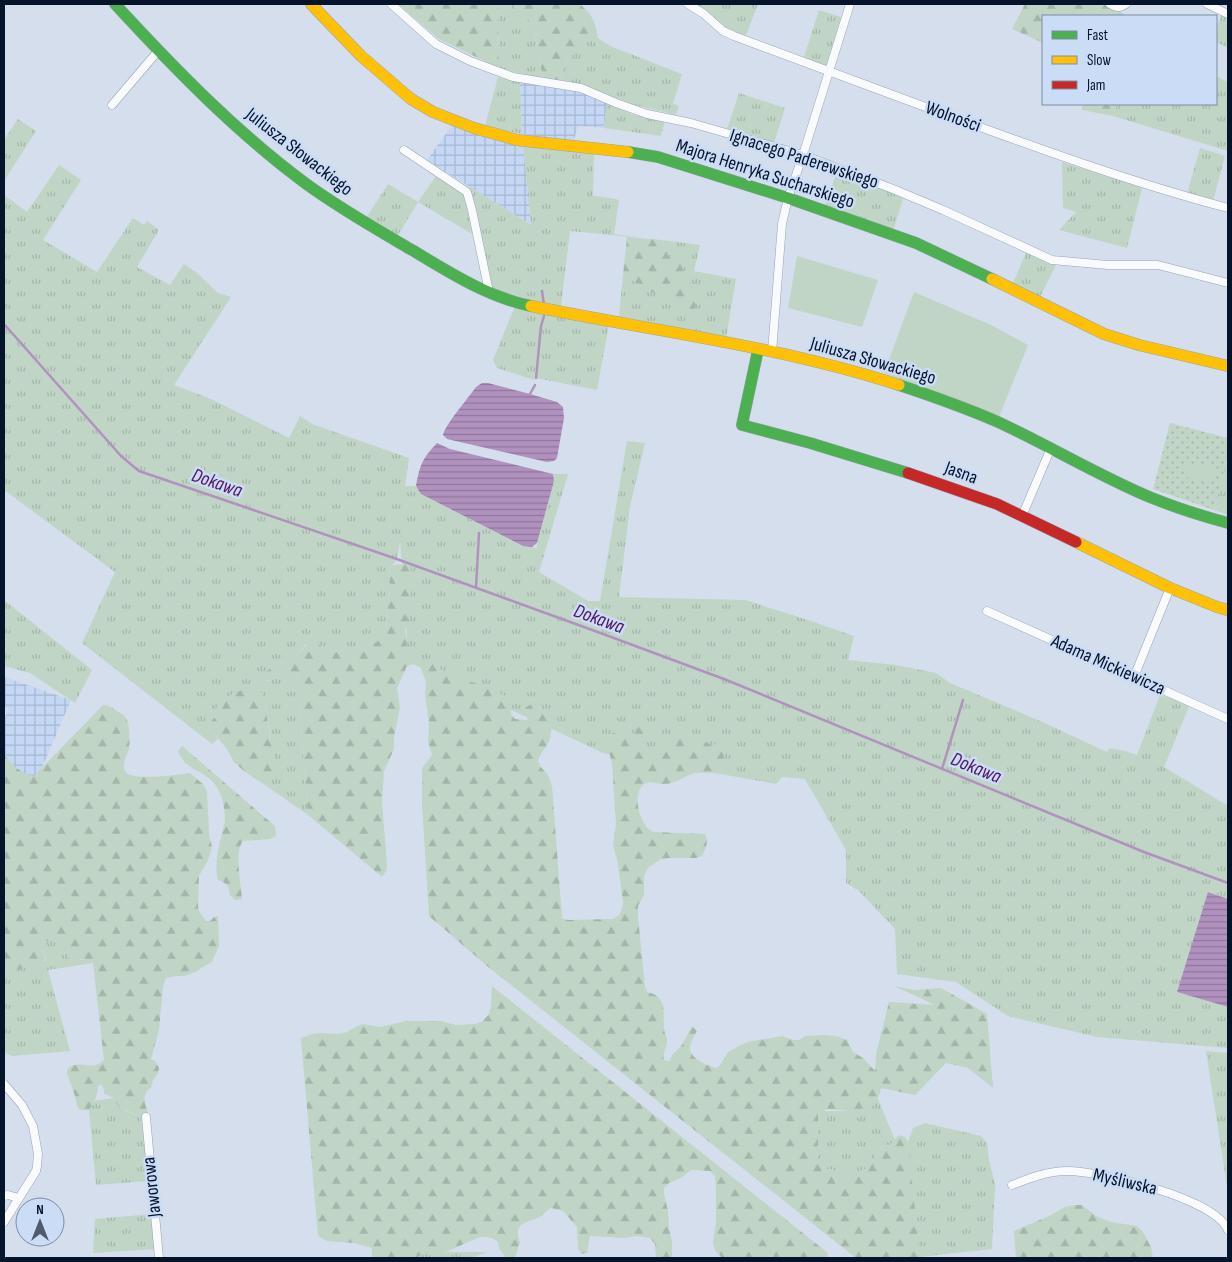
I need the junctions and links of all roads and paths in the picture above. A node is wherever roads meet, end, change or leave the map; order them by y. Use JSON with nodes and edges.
{"nodes":[{"id":1,"x":115,"y":4,"type":"edge"},
{"id":2,"x":311,"y":4,"type":"edge"},
{"id":3,"x":391,"y":4,"type":"edge"},
{"id":4,"x":688,"y":4,"type":"edge"},
{"id":5,"x":850,"y":4,"type":"edge"},
{"id":6,"x":1110,"y":4,"type":"edge"},
{"id":7,"x":1126,"y":4,"type":"edge"},
{"id":8,"x":1207,"y":4,"type":"edge"},
{"id":9,"x":1228,"y":14,"type":"edge"},
{"id":10,"x":158,"y":51,"type":"junction"},
{"id":11,"x":829,"y":71,"type":"junction"},
{"id":12,"x":112,"y":104,"type":"dead end"},
{"id":13,"x":405,"y":153,"type":"dead end"},
{"id":14,"x":803,"y":155,"type":"junction"},
{"id":15,"x":788,"y":198,"type":"junction"},
{"id":16,"x":1228,"y":208,"type":"edge"},
{"id":17,"x":1228,"y":283,"type":"edge"},
{"id":18,"x":488,"y":292,"type":"junction"},
{"id":19,"x":758,"y":350,"type":"junction"},
{"id":20,"x":772,"y":352,"type":"junction"},
{"id":21,"x":1228,"y":366,"type":"edge"},
{"id":22,"x":1051,"y":448,"type":"junction"},
{"id":23,"x":1022,"y":516,"type":"junction"},
{"id":24,"x":1228,"y":524,"type":"edge"},
{"id":25,"x":1170,"y":588,"type":"junction"},
{"id":26,"x":1228,"y":610,"type":"edge"},
{"id":27,"x":987,"y":611,"type":"dead end"},
{"id":28,"x":1134,"y":677,"type":"junction"},
{"id":29,"x":1228,"y":719,"type":"edge"},
{"id":30,"x":4,"y":1084,"type":"edge"},
{"id":31,"x":146,"y":1116,"type":"dead end"},
{"id":32,"x":1012,"y":1185,"type":"dead end"},
{"id":33,"x":19,"y":1197,"type":"edge"},
{"id":34,"x":15,"y":1203,"type":"edge"},
{"id":35,"x":4,"y":1222,"type":"edge"},
{"id":36,"x":1228,"y":1230,"type":"edge"},
{"id":37,"x":159,"y":1258,"type":"edge"}],
"edges":[{"from":1,"to":10,"type":"street","name":"Juliusza Słowackiego"},
{"from":2,"to":15,"type":"street","name":"Majora Henryka Sucharskiego"},
{"from":3,"to":14,"type":"street","name":"Ignacego Paderewskiego"},
{"from":4,"to":11,"type":"street","name":"Wolności"},
{"from":5,"to":11,"type":"street"},
{"from":6,"to":7,"type":"street"},
{"from":8,"to":9,"type":"street"},
{"from":10,"to":12,"type":"street"},
{"from":10,"to":18,"type":"street","name":"Juliusza Słowackiego"},
{"from":11,"to":14,"type":"street"},
{"from":11,"to":16,"type":"street","name":"Wolności"},
{"from":13,"to":18,"type":"street"},
{"from":14,"to":15,"type":"street"},
{"from":14,"to":17,"type":"street","name":"Ignacego Paderewskiego"},
{"from":15,"to":20,"type":"street"},
{"from":15,"to":21,"type":"street","name":"Majora Henryka Sucharskiego"},
{"from":18,"to":19,"type":"street","name":"Juliusza Słowackiego"},
{"from":19,"to":20,"type":"street","name":"Juliusza Słowackiego"},
{"from":19,"to":23,"type":"street","name":"Jasna"},
{"from":20,"to":22,"type":"street","name":"Juliusza Słowackiego"},
{"from":22,"to":23,"type":"street"},
{"from":22,"to":24,"type":"street","name":"Juliusza Słowackiego"},
{"from":23,"to":25,"type":"street","name":"Jasna"},
{"from":25,"to":26,"type":"street","name":"Jasna"},
{"from":25,"to":28,"type":"street"},
{"from":27,"to":28,"type":"street","name":"Adama Mickiewicza"},
{"from":28,"to":29,"type":"street","name":"Adama Mickiewicza"},
{"from":30,"to":33,"type":"street"},
{"from":31,"to":37,"type":"street","name":"Jaworowa"},
{"from":32,"to":36,"type":"street","name":"Myśliwska"},
{"from":34,"to":35,"type":"street"}]}
